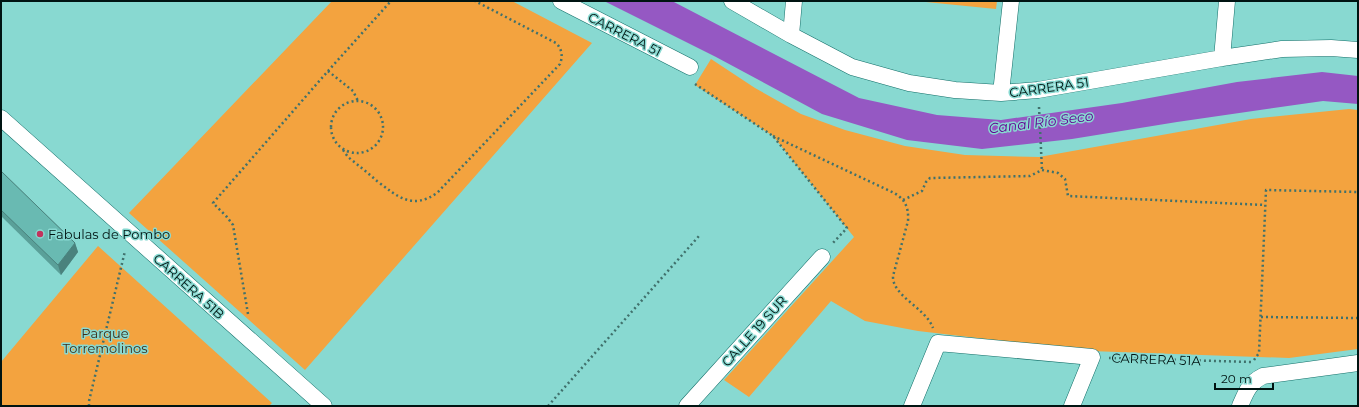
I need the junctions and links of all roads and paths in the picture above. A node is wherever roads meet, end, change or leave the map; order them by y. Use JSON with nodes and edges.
{"nodes":[{"id":1,"x":391,"y":1,"type":"edge"},
{"id":2,"x":475,"y":1,"type":"edge"},
{"id":3,"x":561,"y":1,"type":"edge"},
{"id":4,"x":732,"y":1,"type":"edge"},
{"id":5,"x":794,"y":1,"type":"edge"},
{"id":6,"x":1012,"y":1,"type":"edge"},
{"id":7,"x":1227,"y":1,"type":"edge"},
{"id":8,"x":791,"y":35,"type":"junction"},
{"id":9,"x":1358,"y":50,"type":"edge"},
{"id":10,"x":1222,"y":58,"type":"junction"},
{"id":11,"x":690,"y":66,"type":"joint"},
{"id":12,"x":328,"y":70,"type":"junction"},
{"id":13,"x":1002,"y":93,"type":"junction"},
{"id":14,"x":358,"y":101,"type":"junction"},
{"id":15,"x":1039,"y":111,"type":"dead end"},
{"id":16,"x":1,"y":118,"type":"edge"},
{"id":17,"x":773,"y":136,"type":"junction"},
{"id":18,"x":343,"y":150,"type":"junction"},
{"id":19,"x":1042,"y":170,"type":"junction"},
{"id":20,"x":1358,"y":192,"type":"edge"},
{"id":21,"x":903,"y":200,"type":"junction"},
{"id":22,"x":1266,"y":205,"type":"junction"},
{"id":23,"x":129,"y":232,"type":"junction"},
{"id":24,"x":699,"y":236,"type":"dead end"},
{"id":25,"x":822,"y":257,"type":"joint"},
{"id":26,"x":1261,"y":317,"type":"junction"},
{"id":27,"x":1358,"y":318,"type":"edge"},
{"id":28,"x":252,"y":342,"type":"junction"},
{"id":29,"x":938,"y":343,"type":"junction"},
{"id":30,"x":1092,"y":357,"type":"junction"},
{"id":31,"x":1253,"y":362,"type":"junction"},
{"id":32,"x":1358,"y":363,"type":"edge"},
{"id":33,"x":1256,"y":380,"type":"junction"},
{"id":34,"x":89,"y":406,"type":"edge"},
{"id":35,"x":324,"y":406,"type":"edge"},
{"id":36,"x":548,"y":406,"type":"edge"},
{"id":37,"x":687,"y":406,"type":"edge"},
{"id":38,"x":912,"y":406,"type":"edge"},
{"id":39,"x":1072,"y":406,"type":"edge"},
{"id":40,"x":1240,"y":406,"type":"edge"}],
"edges":[{"from":1,"to":12,"type":"path"},
{"from":2,"to":18,"type":"path"},
{"from":3,"to":11,"type":"street","name":"CARRERA 51"},
{"from":4,"to":8,"type":"street","name":"CARRERA 51"},
{"from":5,"to":8,"type":"street"},
{"from":6,"to":13,"type":"street"},
{"from":7,"to":10,"type":"street"},
{"from":8,"to":13,"type":"street","name":"CARRERA 51"},
{"from":9,"to":10,"type":"street","name":"CARRERA 51"},
{"from":10,"to":13,"type":"street","name":"CARRERA 51"},
{"from":11,"to":17,"type":"path"},
{"from":12,"to":14,"type":"path"},
{"from":12,"to":28,"type":"path"},
{"from":14,"to":18,"type":"path"},
{"from":14,"to":18,"type":"path"},
{"from":15,"to":19,"type":"path"},
{"from":16,"to":23,"type":"street","name":"CARRERA 51B"},
{"from":17,"to":21,"type":"path"},
{"from":17,"to":25,"type":"path"},
{"from":19,"to":21,"type":"path"},
{"from":19,"to":22,"type":"path"},
{"from":20,"to":22,"type":"path"},
{"from":21,"to":29,"type":"path"},
{"from":22,"to":26,"type":"path"},
{"from":23,"to":28,"type":"street","name":"CARRERA 51B"},
{"from":23,"to":34,"type":"path"},
{"from":24,"to":36,"type":"path"},
{"from":25,"to":37,"type":"street","name":"CALLE 19 SUR"},
{"from":26,"to":27,"type":"path"},
{"from":26,"to":31,"type":"path"},
{"from":28,"to":35,"type":"street","name":"CARRERA 51B"},
{"from":29,"to":30,"type":"street","name":"CARRERA 51A"},
{"from":29,"to":38,"type":"street"},
{"from":30,"to":31,"type":"path","name":"CARRERA 51A"},
{"from":30,"to":39,"type":"street"},
{"from":31,"to":33,"type":"path"},
{"from":32,"to":33,"type":"street"},
{"from":33,"to":40,"type":"street"}]}
